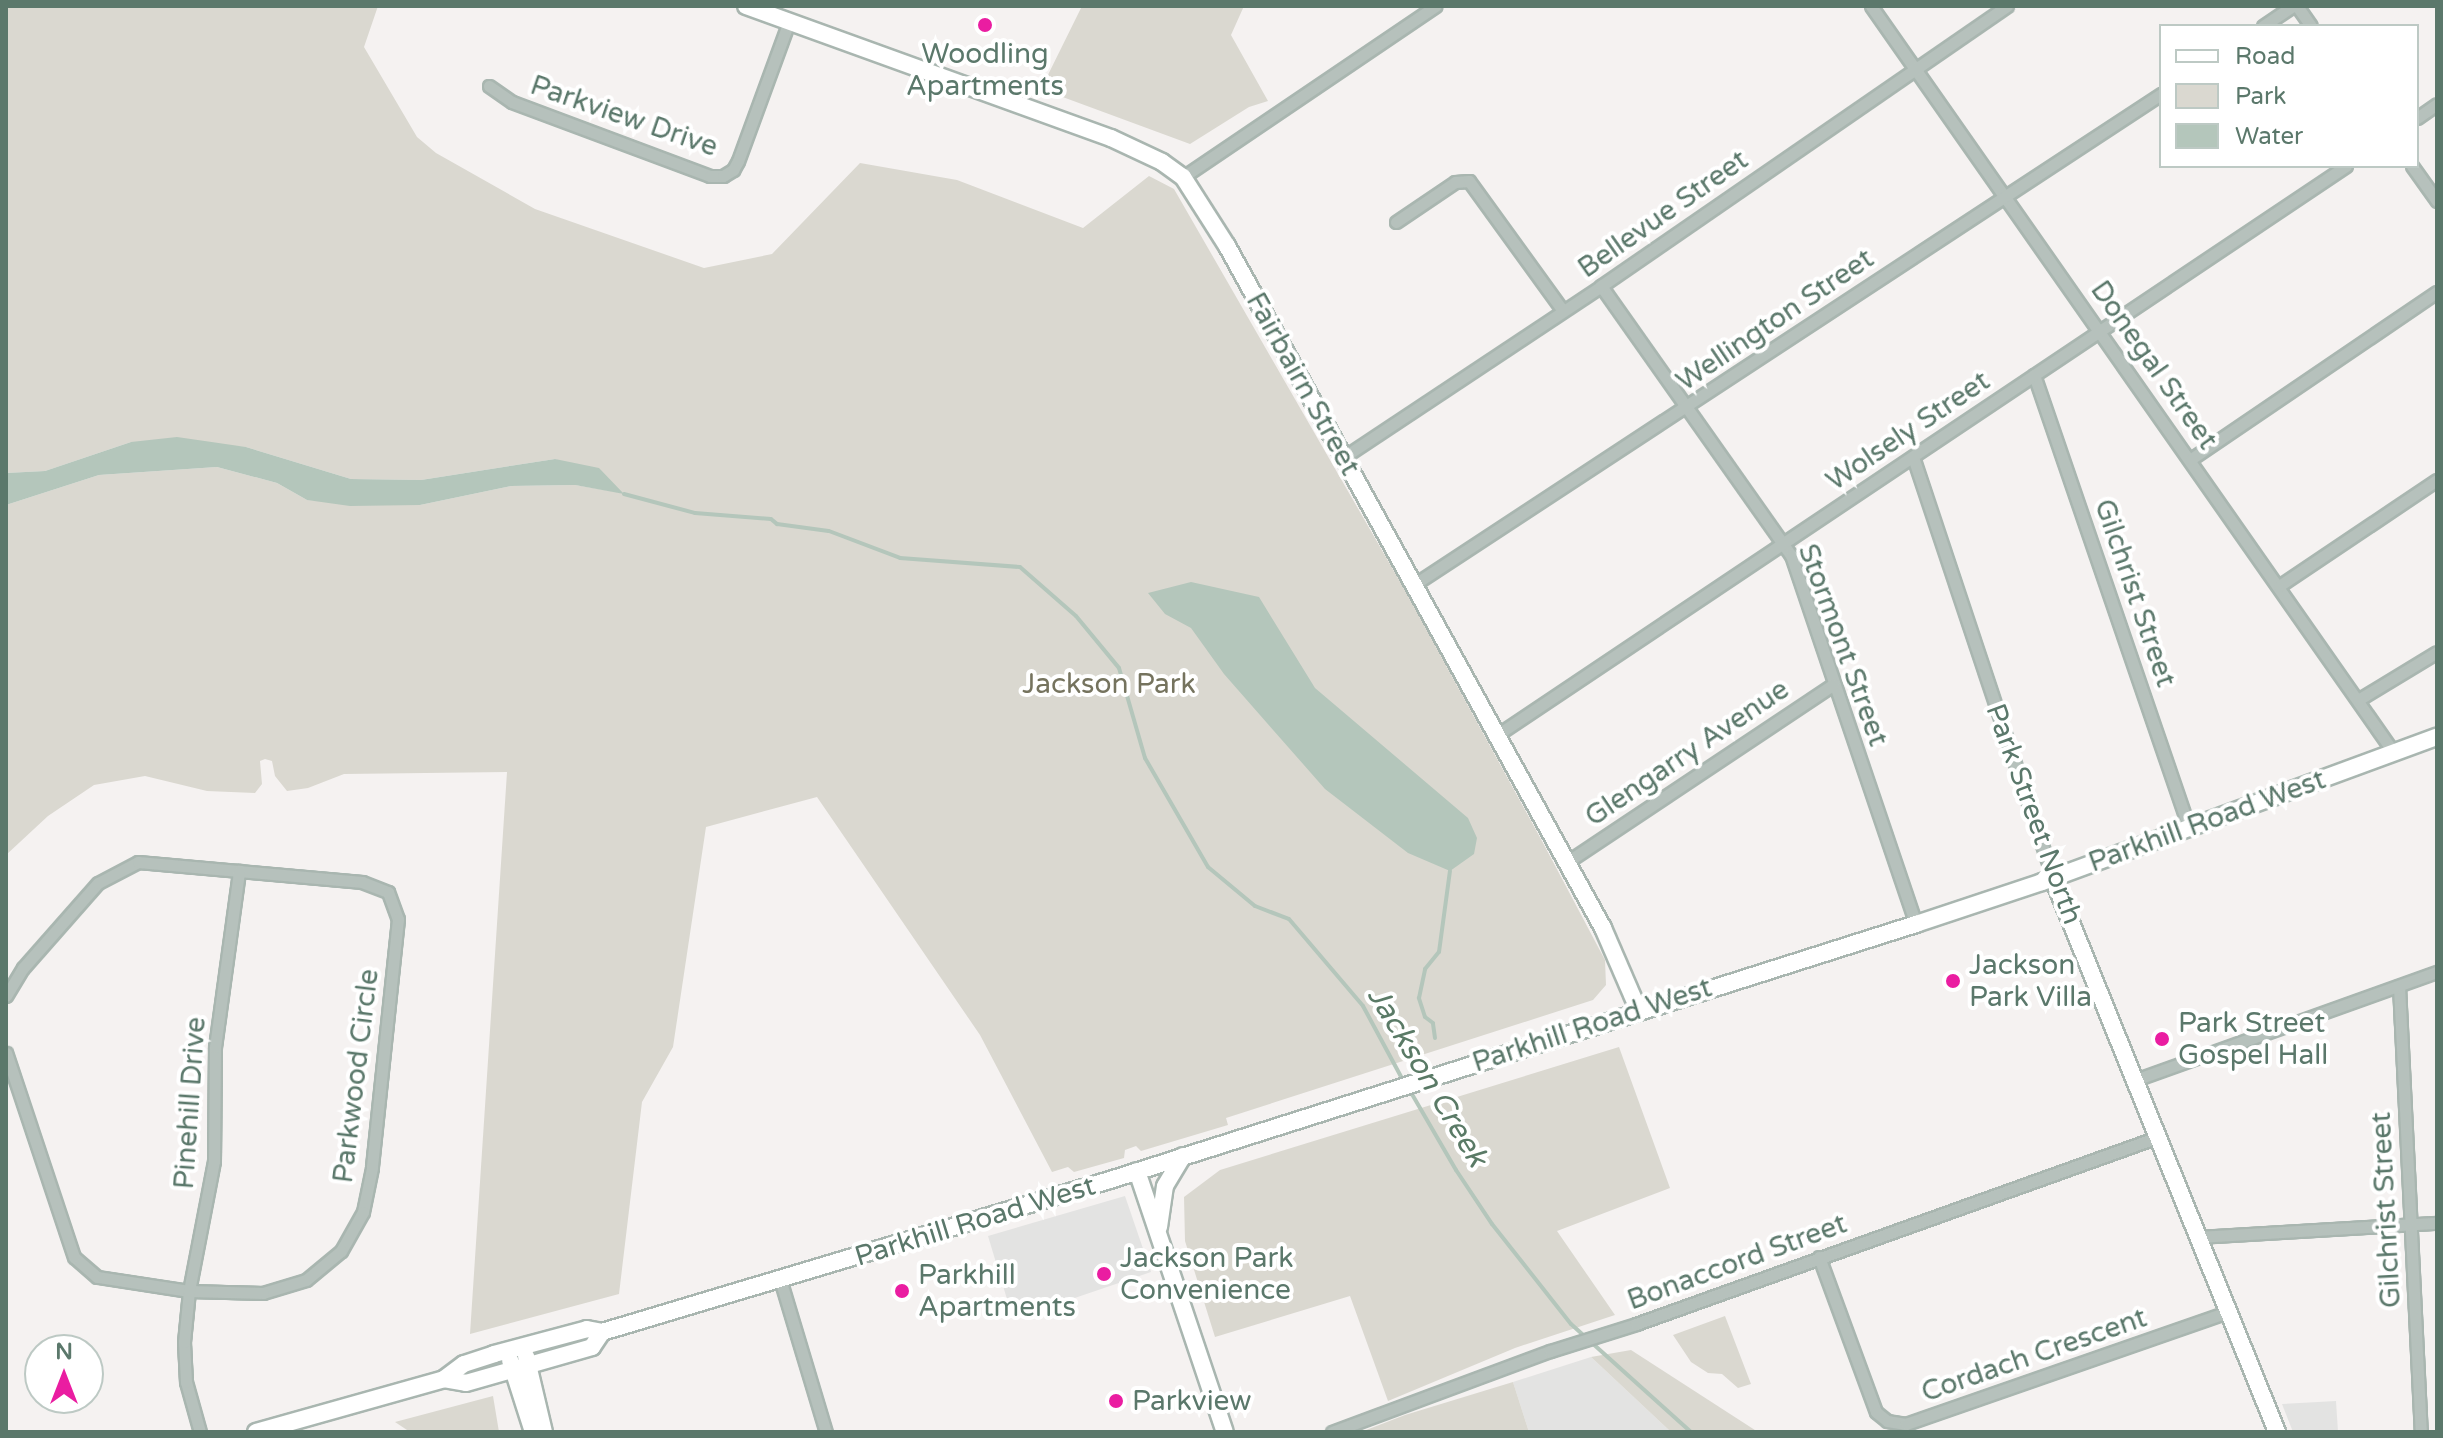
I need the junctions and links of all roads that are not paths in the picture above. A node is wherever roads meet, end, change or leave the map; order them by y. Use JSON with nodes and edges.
{"nodes":[{"id":1,"x":746,"y":6,"type":"edge"},
{"id":2,"x":1436,"y":6,"type":"edge"},
{"id":3,"x":1871,"y":6,"type":"edge"},
{"id":4,"x":2007,"y":6,"type":"edge"},
{"id":5,"x":2295,"y":6,"type":"edge"},
{"id":6,"x":789,"y":22,"type":"junction"},
{"id":7,"x":2266,"y":24,"type":"edge"},
{"id":8,"x":2309,"y":24,"type":"edge"},
{"id":9,"x":1916,"y":71,"type":"junction"},
{"id":10,"x":489,"y":86,"type":"dead end"},
{"id":11,"x":2159,"y":95,"type":"edge"},
{"id":12,"x":2437,"y":104,"type":"edge"},
{"id":13,"x":2419,"y":117,"type":"edge"},
{"id":14,"x":2343,"y":168,"type":"edge"},
{"id":15,"x":2413,"y":168,"type":"edge"},
{"id":16,"x":1183,"y":177,"type":"junction"},
{"id":17,"x":2007,"y":198,"type":"junction"},
{"id":18,"x":2437,"y":201,"type":"edge"},
{"id":19,"x":1396,"y":222,"type":"dead end"},
{"id":20,"x":1601,"y":286,"type":"junction"},
{"id":21,"x":2437,"y":292,"type":"edge"},
{"id":22,"x":1563,"y":311,"type":"junction"},
{"id":23,"x":2101,"y":330,"type":"junction"},
{"id":24,"x":2034,"y":375,"type":"junction"},
{"id":25,"x":1686,"y":408,"type":"junction"},
{"id":26,"x":1344,"y":457,"type":"junction"},
{"id":27,"x":1913,"y":457,"type":"junction"},
{"id":28,"x":2191,"y":459,"type":"junction"},
{"id":29,"x":2437,"y":480,"type":"edge"},
{"id":30,"x":1781,"y":544,"type":"junction"},
{"id":31,"x":1415,"y":584,"type":"junction"},
{"id":32,"x":2279,"y":586,"type":"junction"},
{"id":33,"x":2437,"y":652,"type":"edge"},
{"id":34,"x":1834,"y":684,"type":"junction"},
{"id":35,"x":2358,"y":700,"type":"junction"},
{"id":36,"x":1497,"y":735,"type":"junction"},
{"id":37,"x":2437,"y":737,"type":"edge"},
{"id":38,"x":2394,"y":753,"type":"junction"},
{"id":39,"x":2188,"y":826,"type":"junction"},
{"id":40,"x":1567,"y":862,"type":"junction"},
{"id":41,"x":239,"y":871,"type":"junction"},
{"id":42,"x":2053,"y":878,"type":"junction"},
{"id":43,"x":1916,"y":924,"type":"junction"},
{"id":44,"x":2437,"y":972,"type":"edge"},
{"id":45,"x":2399,"y":986,"type":"junction"},
{"id":46,"x":6,"y":996,"type":"edge"},
{"id":47,"x":1638,"y":1009,"type":"junction"},
{"id":48,"x":6,"y":1053,"type":"edge"},
{"id":49,"x":2135,"y":1080,"type":"junction"},
{"id":50,"x":2158,"y":1137,"type":"junction"},
{"id":51,"x":1183,"y":1156,"type":"junction"},
{"id":52,"x":1137,"y":1171,"type":"junction"},
{"id":53,"x":2437,"y":1223,"type":"edge"},
{"id":54,"x":2409,"y":1224,"type":"junction"},
{"id":55,"x":1158,"y":1233,"type":"junction"},
{"id":56,"x":2199,"y":1237,"type":"junction"},
{"id":57,"x":1819,"y":1257,"type":"junction"},
{"id":58,"x":780,"y":1279,"type":"junction"},
{"id":59,"x":189,"y":1291,"type":"junction"},
{"id":60,"x":2228,"y":1312,"type":"junction"},
{"id":61,"x":602,"y":1332,"type":"junction"},
{"id":62,"x":516,"y":1348,"type":"junction"},
{"id":63,"x":521,"y":1366,"type":"junction"},
{"id":64,"x":444,"y":1379,"type":"junction"},
{"id":65,"x":200,"y":1432,"type":"edge"},
{"id":66,"x":256,"y":1432,"type":"edge"},
{"id":67,"x":533,"y":1432,"type":"edge"},
{"id":68,"x":544,"y":1432,"type":"edge"},
{"id":69,"x":826,"y":1432,"type":"edge"},
{"id":70,"x":1225,"y":1432,"type":"edge"},
{"id":71,"x":1332,"y":1432,"type":"edge"},
{"id":72,"x":2277,"y":1432,"type":"edge"},
{"id":73,"x":2421,"y":1432,"type":"edge"}],
"edges":[{"from":1,"to":6,"type":"main road","name":"Fairbairn Street"},
{"from":2,"to":16,"type":"street"},
{"from":3,"to":9,"type":"street","name":"Donegal Street"},
{"from":4,"to":9,"type":"street","name":"Bellevue Street"},
{"from":5,"to":7,"type":"street"},
{"from":5,"to":8,"type":"street"},
{"from":6,"to":10,"type":"street","name":"Parkview Drive"},
{"from":6,"to":16,"type":"main road","name":"Fairbairn Street"},
{"from":9,"to":17,"type":"street","name":"Donegal Street"},
{"from":9,"to":20,"type":"street","name":"Bellevue Street"},
{"from":11,"to":17,"type":"street","name":"Wellington Street"},
{"from":12,"to":13,"type":"street"},
{"from":14,"to":23,"type":"street","name":"Wolsely Street"},
{"from":15,"to":18,"type":"street"},
{"from":16,"to":26,"type":"main road","name":"Fairbairn Street"},
{"from":17,"to":23,"type":"street","name":"Donegal Street"},
{"from":17,"to":25,"type":"street","name":"Wellington Street"},
{"from":19,"to":22,"type":"street"},
{"from":20,"to":22,"type":"street","name":"Bellevue Street"},
{"from":20,"to":25,"type":"street","name":"Stormont Street"},
{"from":21,"to":28,"type":"street"},
{"from":22,"to":26,"type":"street","name":"Bellevue Street"},
{"from":23,"to":24,"type":"street","name":"Wolsely Street"},
{"from":23,"to":28,"type":"street","name":"Donegal Street"},
{"from":24,"to":27,"type":"street","name":"Wolsely Street"},
{"from":24,"to":39,"type":"street","name":"Gilchrist Street"},
{"from":25,"to":30,"type":"street","name":"Stormont Street"},
{"from":25,"to":31,"type":"street","name":"Wellington Street"},
{"from":26,"to":31,"type":"main road","name":"Fairbairn Street"},
{"from":27,"to":30,"type":"street","name":"Wolsely Street"},
{"from":27,"to":42,"type":"street","name":"Park Street North"},
{"from":28,"to":32,"type":"street","name":"Donegal Street"},
{"from":29,"to":32,"type":"street"},
{"from":30,"to":34,"type":"street","name":"Stormont Street"},
{"from":30,"to":36,"type":"street","name":"Wolsely Street"},
{"from":31,"to":36,"type":"main road","name":"Fairbairn Street"},
{"from":32,"to":35,"type":"street","name":"Donegal Street"},
{"from":33,"to":35,"type":"street"},
{"from":34,"to":40,"type":"street","name":"Glengarry Avenue"},
{"from":34,"to":43,"type":"street","name":"Stormont Street"},
{"from":35,"to":38,"type":"street","name":"Donegal Street"},
{"from":36,"to":40,"type":"main road","name":"Fairbairn Street"},
{"from":37,"to":38,"type":"main road","name":"Parkhill Road West"},
{"from":38,"to":39,"type":"main road","name":"Parkhill Road West"},
{"from":39,"to":42,"type":"main road","name":"Parkhill Road West"},
{"from":40,"to":47,"type":"main road","name":"Fairbairn Street"},
{"from":41,"to":46,"type":"street","name":"Parkwood Circle"},
{"from":41,"to":59,"type":"street","name":"Pinehill Drive"},
{"from":41,"to":59,"type":"street","name":"Parkwood Circle"},
{"from":42,"to":43,"type":"main road","name":"Parkhill Road West"},
{"from":42,"to":49,"type":"main road","name":"Park Street North"},
{"from":43,"to":47,"type":"main road","name":"Parkhill Road West"},
{"from":44,"to":45,"type":"street"},
{"from":45,"to":49,"type":"street"},
{"from":45,"to":54,"type":"street","name":"Gilchrist Street"},
{"from":47,"to":51,"type":"main road","name":"Parkhill Road West"},
{"from":48,"to":59,"type":"street","name":"Parkwood Circle"},
{"from":49,"to":50,"type":"main road","name":"Park Street North"},
{"from":50,"to":56,"type":"main road","name":"Park Street North"},
{"from":50,"to":57,"type":"street","name":"Bonaccord Street"},
{"from":51,"to":52,"type":"main road","name":"Parkhill Road West"},
{"from":51,"to":55,"type":"main road"},
{"from":52,"to":55,"type":"main road"},
{"from":52,"to":58,"type":"main road","name":"Parkhill Road West"},
{"from":53,"to":54,"type":"street"},
{"from":54,"to":56,"type":"street"},
{"from":54,"to":73,"type":"street","name":"Gilchrist Street"},
{"from":55,"to":70,"type":"main road"},
{"from":56,"to":60,"type":"main road","name":"Park Street North"},
{"from":57,"to":60,"type":"street","name":"Cordach Crescent"},
{"from":57,"to":71,"type":"street","name":"Bonaccord Street"},
{"from":58,"to":61,"type":"main road","name":"Parkhill Road West"},
{"from":58,"to":69,"type":"street"},
{"from":59,"to":65,"type":"street","name":"Pinehill Drive"},
{"from":60,"to":72,"type":"main road","name":"Park Street North"},
{"from":61,"to":62,"type":"main road","name":"Parkhill Road West"},
{"from":61,"to":63,"type":"main road","name":"Parkhill Road West"},
{"from":62,"to":63,"type":"main road"},
{"from":62,"to":64,"type":"main road","name":"Parkhill Road West"},
{"from":63,"to":64,"type":"main road","name":"Parkhill Road West"},
{"from":63,"to":67,"type":"main road"},
{"from":63,"to":68,"type":"main road"},
{"from":64,"to":66,"type":"main road","name":"Parkhill Road West"}]}
